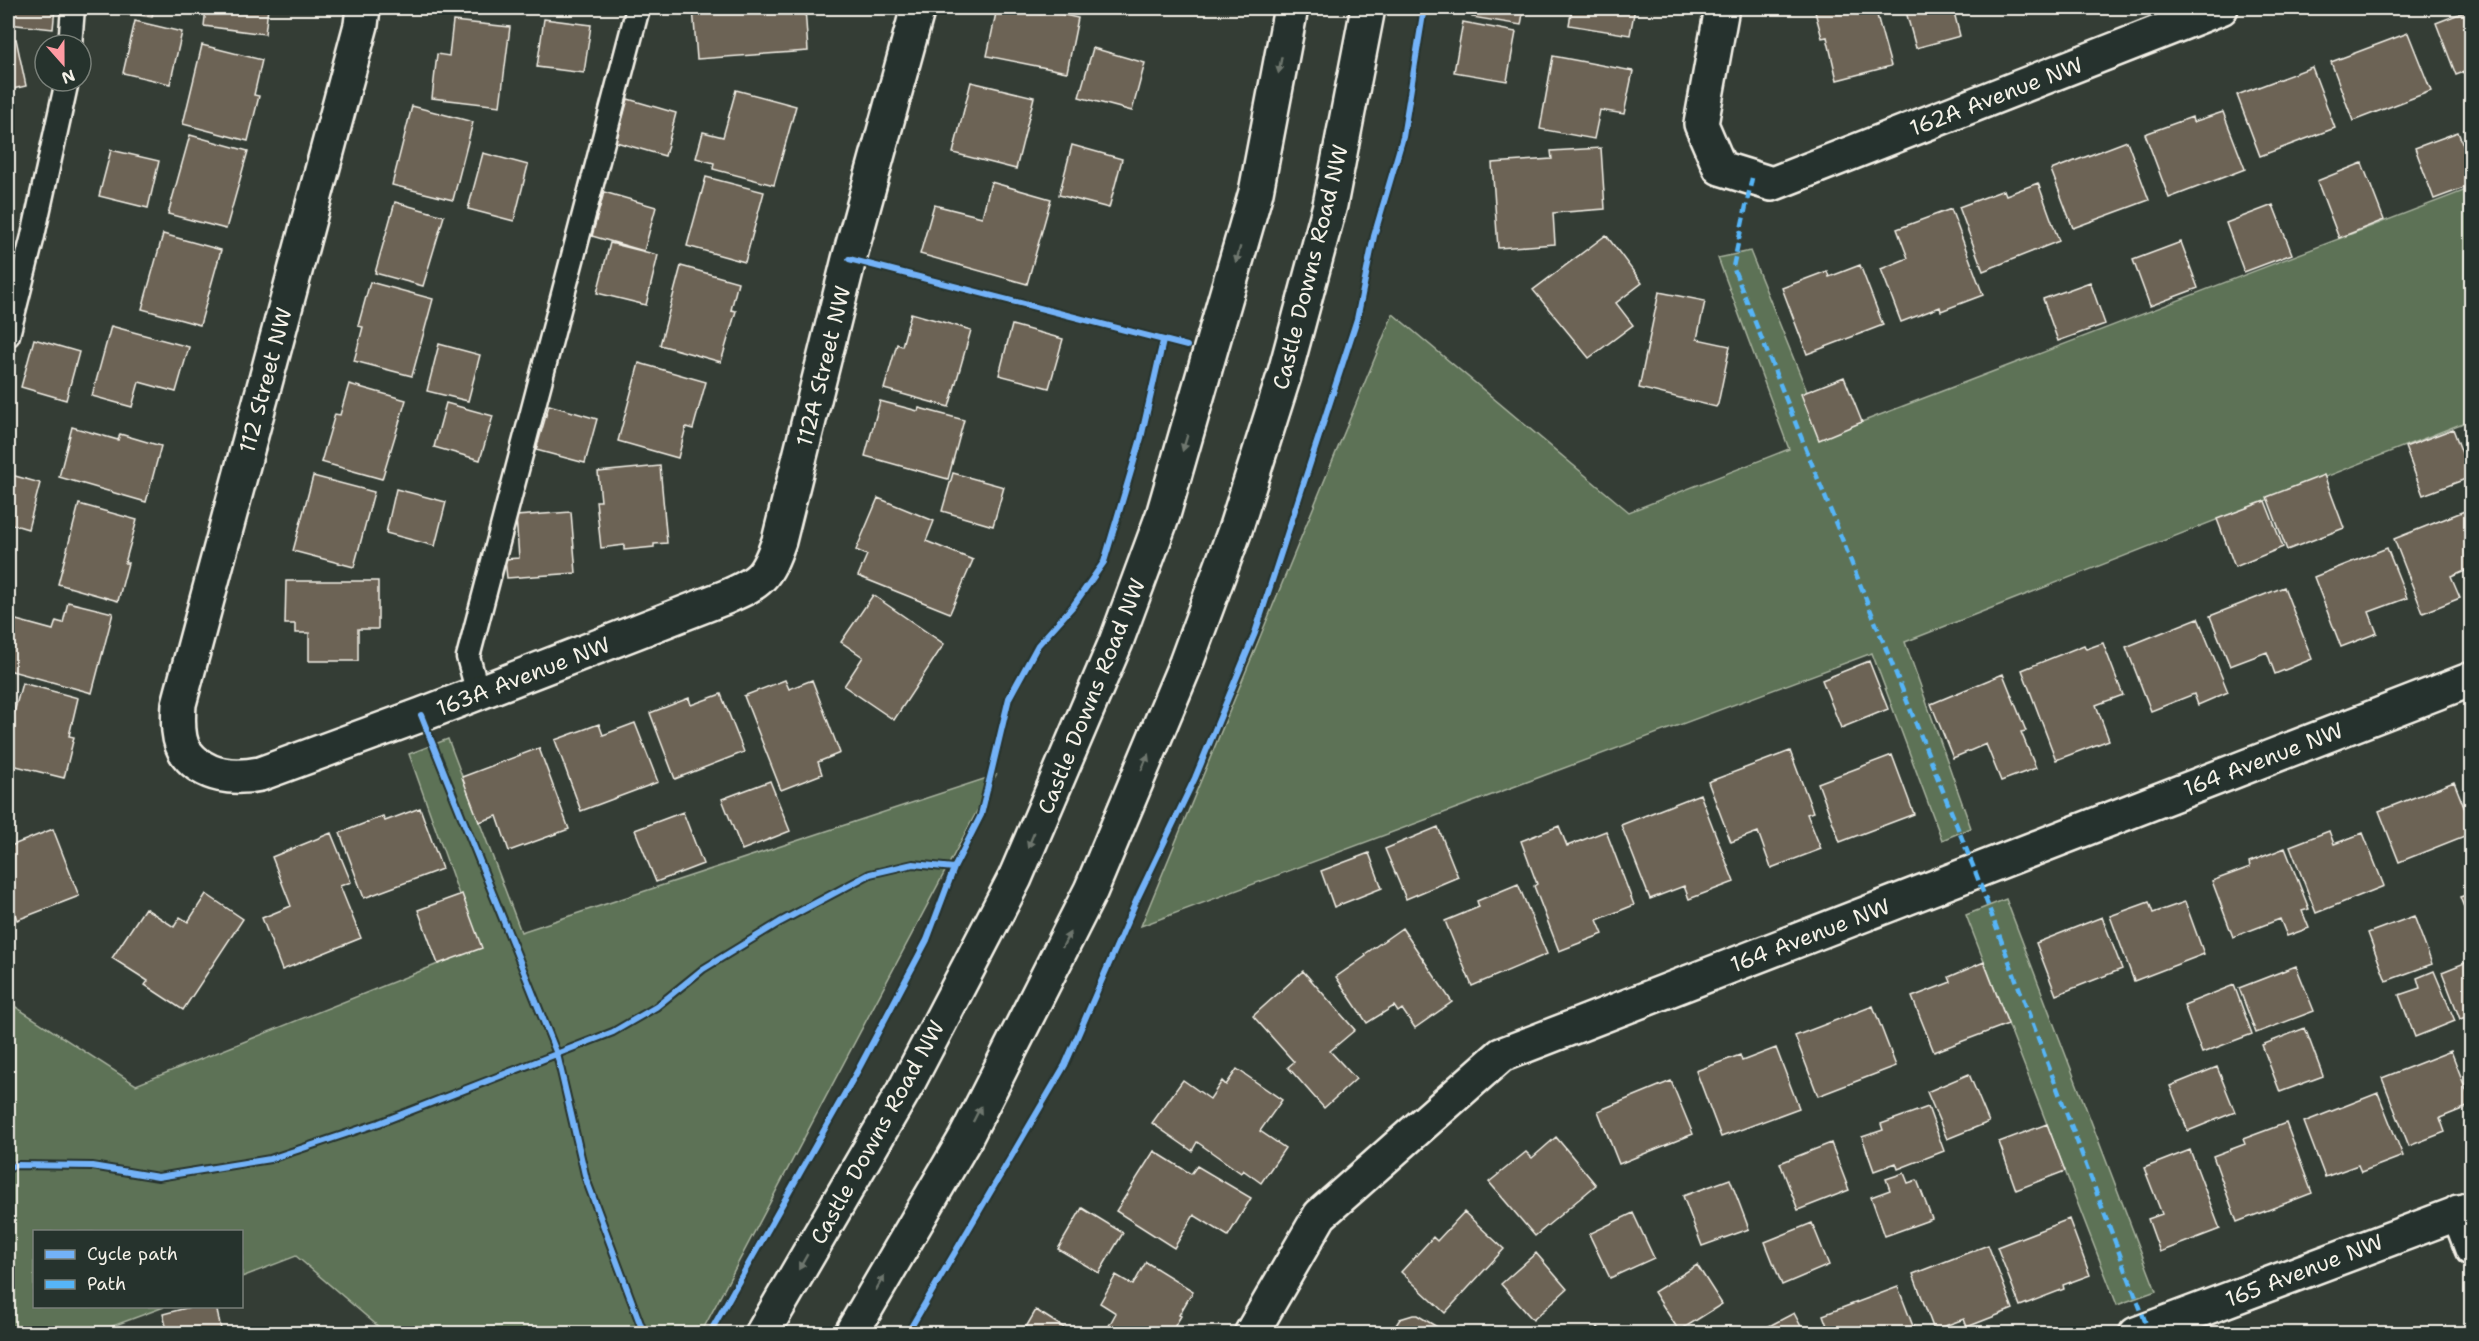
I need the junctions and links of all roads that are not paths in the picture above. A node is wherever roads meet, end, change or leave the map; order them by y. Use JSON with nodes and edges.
{"nodes":[{"id":1,"x":73,"y":8,"type":"edge"},
{"id":2,"x":363,"y":8,"type":"edge"},
{"id":3,"x":638,"y":8,"type":"edge"},
{"id":4,"x":918,"y":8,"type":"edge"},
{"id":5,"x":1292,"y":8,"type":"edge"},
{"id":6,"x":1368,"y":8,"type":"edge"},
{"id":7,"x":1722,"y":8,"type":"edge"},
{"id":8,"x":2222,"y":8,"type":"edge"},
{"id":9,"x":71,"y":33,"type":"edge"},
{"id":10,"x":64,"y":93,"type":"edge"},
{"id":11,"x":8,"y":335,"type":"edge"},
{"id":12,"x":758,"y":582,"type":"joint"},
{"id":13,"x":2472,"y":679,"type":"edge"},
{"id":14,"x":478,"y":693,"type":"junction"},
{"id":15,"x":186,"y":753,"type":"joint"},
{"id":16,"x":2465,"y":1210,"type":"edge"},
{"id":17,"x":2472,"y":1249,"type":"edge"},
{"id":18,"x":762,"y":1334,"type":"edge"},
{"id":19,"x":851,"y":1334,"type":"edge"},
{"id":20,"x":1251,"y":1334,"type":"edge"},
{"id":21,"x":2136,"y":1334,"type":"edge"}],
"edges":[{"from":1,"to":9,"type":"lane"},
{"from":2,"to":15,"type":"street","name":"112 Street NW"},
{"from":3,"to":14,"type":"lane"},
{"from":4,"to":12,"type":"street","name":"112A Street NW"},
{"from":5,"to":18,"type":"street","name":"Castle Downs Road NW","one_way":true},
{"from":19,"to":6,"type":"street","name":"Castle Downs Road NW","one_way":true},
{"from":7,"to":8,"type":"street","name":"162A Avenue NW"},
{"from":10,"to":11,"type":"lane"},
{"from":12,"to":14,"type":"street","name":"163A Avenue NW"},
{"from":13,"to":20,"type":"street","name":"164 Avenue NW"},
{"from":14,"to":15,"type":"street","name":"163A Avenue NW"},
{"from":16,"to":17,"type":"street"},
{"from":16,"to":21,"type":"street","name":"165 Avenue NW"}]}
